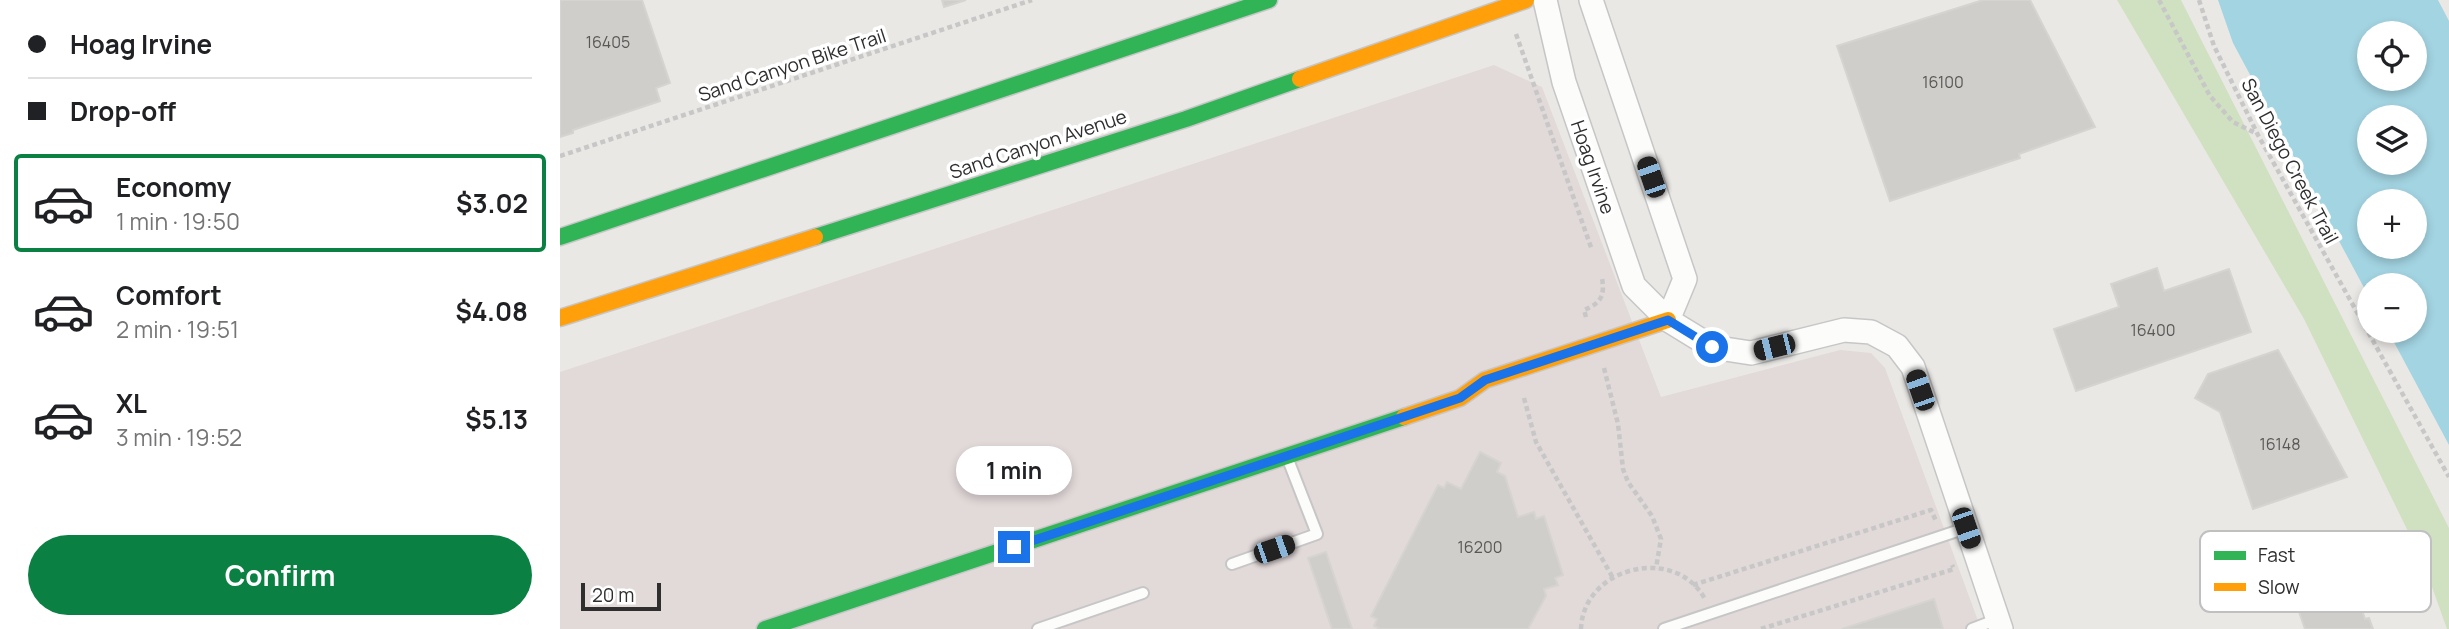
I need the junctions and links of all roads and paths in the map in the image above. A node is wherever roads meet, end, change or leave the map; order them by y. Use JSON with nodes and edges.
{"nodes":[{"id":1,"x":1032,"y":0,"type":"edge"},
{"id":2,"x":1269,"y":0,"type":"edge"},
{"id":3,"x":1526,"y":0,"type":"edge"},
{"id":4,"x":1545,"y":0,"type":"edge"},
{"id":5,"x":1591,"y":0,"type":"edge"},
{"id":6,"x":2159,"y":0,"type":"edge"},
{"id":7,"x":2199,"y":0,"type":"edge"},
{"id":8,"x":1507,"y":7,"type":"junction"},
{"id":9,"x":2258,"y":135,"type":"junction"},
{"id":10,"x":560,"y":156,"type":"edge"},
{"id":11,"x":560,"y":237,"type":"edge"},
{"id":12,"x":1594,"y":253,"type":"dead end"},
{"id":13,"x":1598,"y":265,"type":"dead end"},
{"id":14,"x":560,"y":318,"type":"edge"},
{"id":15,"x":1668,"y":320,"type":"junction"},
{"id":16,"x":1596,"y":343,"type":"junction"},
{"id":17,"x":1516,"y":369,"type":"junction"},
{"id":18,"x":1286,"y":455,"type":"junction"},
{"id":19,"x":2449,"y":477,"type":"edge"},
{"id":20,"x":1966,"y":528,"type":"junction"},
{"id":21,"x":1232,"y":564,"type":"dead end"},
{"id":22,"x":1656,"y":568,"type":"junction"},
{"id":23,"x":1613,"y":578,"type":"junction"},
{"id":24,"x":1143,"y":593,"type":"dead end"},
{"id":25,"x":1713,"y":613,"type":"junction"},
{"id":26,"x":2000,"y":624,"type":"edge"},
{"id":27,"x":765,"y":629,"type":"edge"},
{"id":28,"x":1038,"y":629,"type":"edge"},
{"id":29,"x":1581,"y":629,"type":"edge"},
{"id":30,"x":1664,"y":629,"type":"edge"},
{"id":31,"x":1972,"y":629,"type":"edge"}],
"edges":[{"from":1,"to":10,"type":"path","name":"Sand Canyon Bike Trail"},
{"from":2,"to":11,"type":"main road"},
{"from":3,"to":8,"type":"main road","name":"Sand Canyon Avenue"},
{"from":4,"to":15,"type":"street","name":"Hoag Irvine"},
{"from":5,"to":15,"type":"street"},
{"from":6,"to":9,"type":"path"},
{"from":7,"to":9,"type":"path","name":"San Diego Creek Trail"},
{"from":8,"to":12,"type":"path"},
{"from":8,"to":14,"type":"main road","name":"Sand Canyon Avenue"},
{"from":9,"to":19,"type":"path","name":"San Diego Creek Trail"},
{"from":13,"to":16,"type":"path"},
{"from":15,"to":16,"type":"main road"},
{"from":15,"to":20,"type":"street","name":"Hoag Irvine"},
{"from":16,"to":17,"type":"main road"},
{"from":16,"to":22,"type":"path"},
{"from":17,"to":18,"type":"main road"},
{"from":17,"to":23,"type":"path"},
{"from":18,"to":21,"type":"lane"},
{"from":18,"to":27,"type":"main road"},
{"from":20,"to":25,"type":"lane"},
{"from":20,"to":26,"type":"street","name":"Hoag Irvine"},
{"from":22,"to":23,"type":"path"},
{"from":22,"to":25,"type":"path"},
{"from":23,"to":29,"type":"path"},
{"from":24,"to":28,"type":"lane"},
{"from":25,"to":30,"type":"lane"},
{"from":26,"to":31,"type":"lane"}]}
